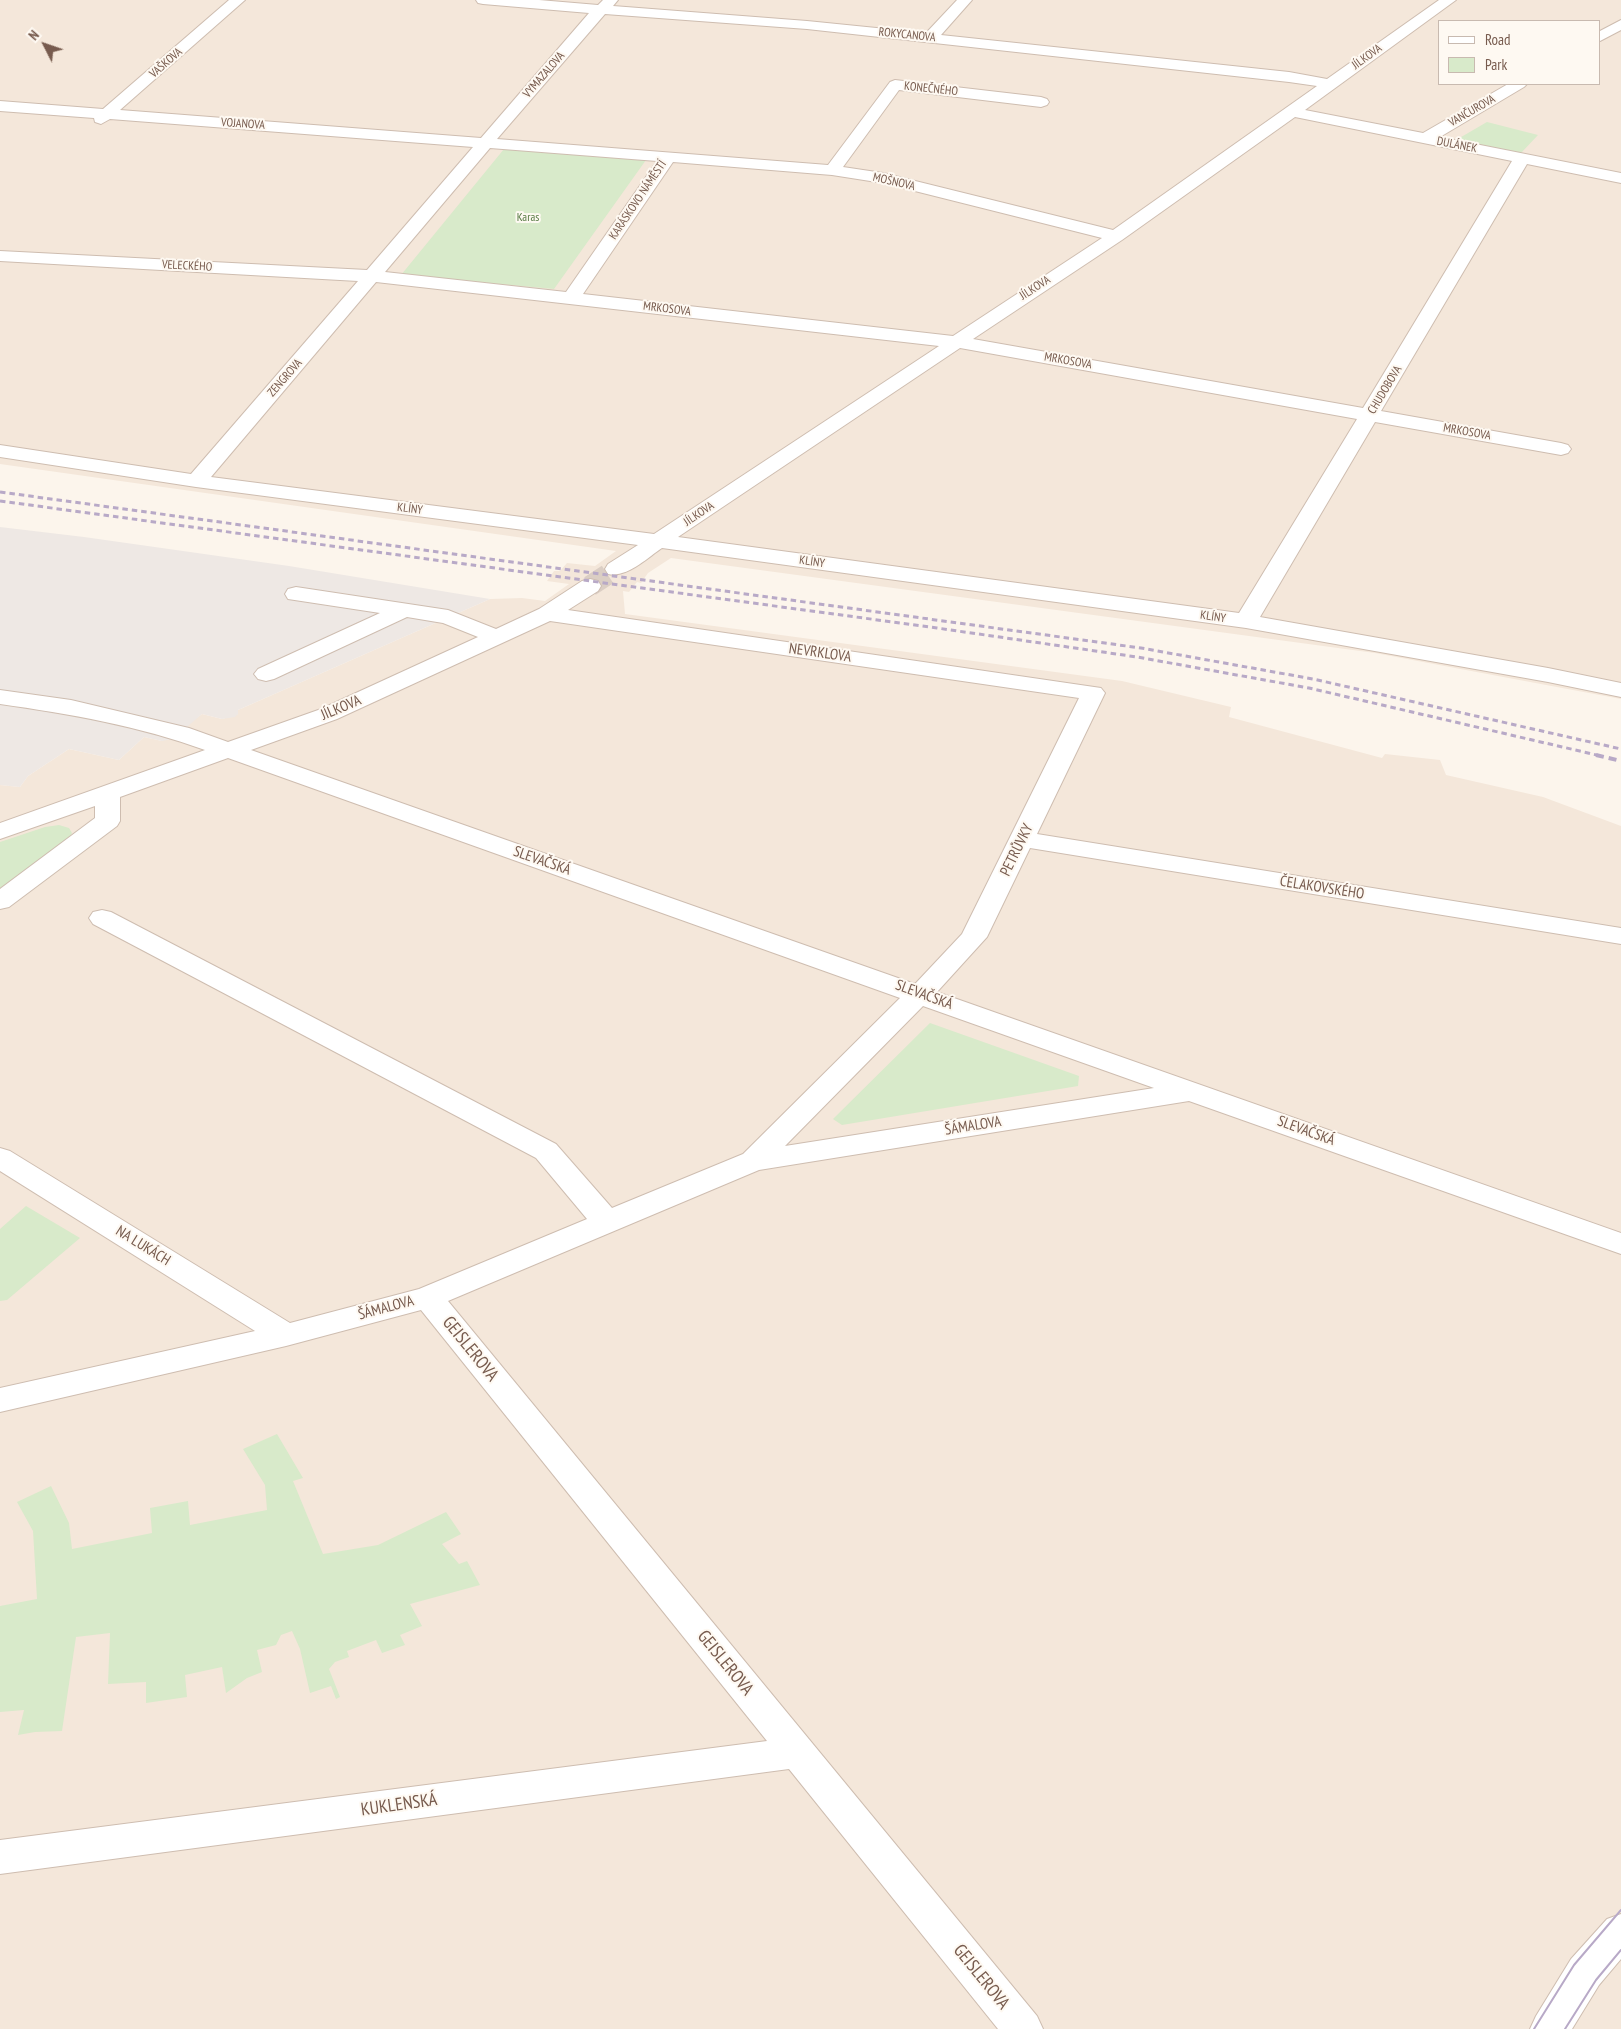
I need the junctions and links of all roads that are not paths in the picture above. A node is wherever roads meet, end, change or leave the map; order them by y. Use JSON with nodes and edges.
{"nodes":[{"id":1,"x":238,"y":0,"type":"edge"},
{"id":2,"x":483,"y":0,"type":"edge"},
{"id":3,"x":965,"y":0,"type":"edge"},
{"id":4,"x":1449,"y":0,"type":"edge"},
{"id":5,"x":606,"y":4,"type":"edge"},
{"id":6,"x":1621,"y":24,"type":"edge"},
{"id":7,"x":1601,"y":36,"type":"edge"},
{"id":8,"x":931,"y":37,"type":"junction"},
{"id":9,"x":1329,"y":84,"type":"junction"},
{"id":10,"x":1517,"y":85,"type":"edge"},
{"id":11,"x":1042,"y":102,"type":"dead end"},
{"id":12,"x":0,"y":106,"type":"edge"},
{"id":13,"x":1292,"y":112,"type":"junction"},
{"id":14,"x":107,"y":114,"type":"junction"},
{"id":15,"x":0,"y":118,"type":"edge"},
{"id":16,"x":94,"y":125,"type":"junction"},
{"id":17,"x":1425,"y":139,"type":"junction"},
{"id":18,"x":481,"y":149,"type":"junction"},
{"id":19,"x":668,"y":157,"type":"junction"},
{"id":20,"x":1522,"y":158,"type":"junction"},
{"id":21,"x":832,"y":170,"type":"junction"},
{"id":22,"x":1621,"y":178,"type":"edge"},
{"id":23,"x":1116,"y":236,"type":"junction"},
{"id":24,"x":0,"y":256,"type":"edge"},
{"id":25,"x":373,"y":276,"type":"junction"},
{"id":26,"x":572,"y":297,"type":"junction"},
{"id":27,"x":958,"y":342,"type":"junction"},
{"id":28,"x":1371,"y":414,"type":"junction"},
{"id":29,"x":1561,"y":449,"type":"dead end"},
{"id":30,"x":0,"y":451,"type":"edge"},
{"id":31,"x":196,"y":481,"type":"junction"},
{"id":32,"x":659,"y":541,"type":"junction"},
{"id":33,"x":616,"y":569,"type":"tunnel mouth"},
{"id":34,"x":590,"y":586,"type":"tunnel mouth"},
{"id":35,"x":296,"y":594,"type":"dead end"},
{"id":36,"x":405,"y":610,"type":"junction"},
{"id":37,"x":547,"y":614,"type":"junction"},
{"id":38,"x":1246,"y":621,"type":"junction"},
{"id":39,"x":497,"y":637,"type":"junction"},
{"id":40,"x":266,"y":674,"type":"dead end"},
{"id":41,"x":1621,"y":690,"type":"edge"},
{"id":42,"x":1094,"y":693,"type":"joint"},
{"id":43,"x":0,"y":697,"type":"edge"},
{"id":44,"x":226,"y":749,"type":"junction"},
{"id":45,"x":107,"y":792,"type":"junction"},
{"id":46,"x":0,"y":831,"type":"edge"},
{"id":47,"x":1022,"y":839,"type":"junction"},
{"id":48,"x":0,"y":901,"type":"edge"},
{"id":49,"x":102,"y":918,"type":"dead end"},
{"id":50,"x":1621,"y":936,"type":"edge"},
{"id":51,"x":920,"y":994,"type":"junction"},
{"id":52,"x":1193,"y":1091,"type":"junction"},
{"id":53,"x":0,"y":1158,"type":"edge"},
{"id":54,"x":753,"y":1161,"type":"junction"},
{"id":55,"x":607,"y":1222,"type":"junction"},
{"id":56,"x":1621,"y":1244,"type":"edge"},
{"id":57,"x":428,"y":1297,"type":"junction"},
{"id":58,"x":286,"y":1335,"type":"junction"},
{"id":59,"x":0,"y":1400,"type":"edge"},
{"id":60,"x":798,"y":1752,"type":"junction"},
{"id":61,"x":0,"y":1857,"type":"edge"},
{"id":62,"x":1621,"y":1931,"type":"edge"},
{"id":63,"x":1023,"y":2029,"type":"edge"},
{"id":64,"x":1550,"y":2029,"type":"edge"}],
"edges":[{"from":1,"to":14,"type":"street","name":"VAŠKOVA"},
{"from":2,"to":5,"type":"street","name":"ROKYCANOVA"},
{"from":3,"to":8,"type":"street"},
{"from":4,"to":9,"type":"street","name":"JÍLKOVA"},
{"from":5,"to":8,"type":"street","name":"ROKYCANOVA"},
{"from":5,"to":18,"type":"street","name":"VYMAZALOVA"},
{"from":6,"to":7,"type":"street"},
{"from":8,"to":9,"type":"street","name":"ROKYCANOVA"},
{"from":9,"to":13,"type":"street","name":"JÍLKOVA"},
{"from":10,"to":17,"type":"street","name":"VANČUROVA"},
{"from":11,"to":21,"type":"street","name":"KONEČNÉHO"},
{"from":12,"to":14,"type":"street","name":"VOJANOVA"},
{"from":13,"to":17,"type":"street","name":"DULÁNEK"},
{"from":13,"to":23,"type":"street","name":"JÍLKOVA"},
{"from":14,"to":16,"type":"street","name":"VAŠKOVA"},
{"from":14,"to":18,"type":"street","name":"VOJANOVA"},
{"from":15,"to":16,"type":"street","name":"VOJANOVA"},
{"from":16,"to":18,"type":"street","name":"VOJANOVA"},
{"from":17,"to":20,"type":"street","name":"DULÁNEK"},
{"from":18,"to":19,"type":"street","name":"KARÁSKOVO NÁMĚSTÍ"},
{"from":18,"to":25,"type":"street"},
{"from":19,"to":21,"type":"street","name":"MOŠNOVA"},
{"from":19,"to":26,"type":"street","name":"KARÁSKOVO NÁMĚSTÍ"},
{"from":20,"to":22,"type":"street","name":"DULÁNEK"},
{"from":20,"to":28,"type":"street","name":"CHUDOBOVA"},
{"from":21,"to":23,"type":"street","name":"MOŠNOVA"},
{"from":23,"to":27,"type":"street","name":"JÍLKOVA"},
{"from":24,"to":25,"type":"street","name":"VELECKÉHO"},
{"from":25,"to":26,"type":"street"},
{"from":25,"to":31,"type":"street","name":"ZENGROVA"},
{"from":26,"to":27,"type":"street","name":"MRKOSOVA"},
{"from":27,"to":28,"type":"street","name":"MRKOSOVA"},
{"from":27,"to":32,"type":"street","name":"JÍLKOVA"},
{"from":28,"to":29,"type":"street","name":"MRKOSOVA"},
{"from":28,"to":38,"type":"street","name":"CHUDOBOVA"},
{"from":30,"to":31,"type":"street","name":"KLÍNY"},
{"from":31,"to":32,"type":"street","name":"KLÍNY"},
{"from":32,"to":33,"type":"street","name":"JÍLKOVA"},
{"from":32,"to":38,"type":"street","name":"KLÍNY"},
{"from":34,"to":37,"type":"street","name":"JÍLKOVA"},
{"from":35,"to":36,"type":"street"},
{"from":36,"to":39,"type":"street"},
{"from":36,"to":40,"type":"street"},
{"from":37,"to":39,"type":"street","name":"JÍLKOVA"},
{"from":37,"to":42,"type":"street","name":"NEVRKLOVA"},
{"from":38,"to":41,"type":"street","name":"KLÍNY"},
{"from":39,"to":44,"type":"street","name":"JÍLKOVA"},
{"from":42,"to":47,"type":"street","name":"PETRŮVKY"},
{"from":43,"to":44,"type":"street","name":"SLEVAČSKÁ"},
{"from":44,"to":45,"type":"street","name":"JÍLKOVA"},
{"from":44,"to":51,"type":"street","name":"SLEVAČSKÁ"},
{"from":45,"to":46,"type":"street","name":"JÍLKOVA"},
{"from":45,"to":48,"type":"street"},
{"from":47,"to":50,"type":"street","name":"ČELAKOVSKÉHO"},
{"from":47,"to":51,"type":"street","name":"PETRŮVKY"},
{"from":49,"to":55,"type":"street"},
{"from":51,"to":52,"type":"street","name":"SLEVAČSKÁ"},
{"from":51,"to":54,"type":"street","name":"ŠÁMALOVA"},
{"from":52,"to":54,"type":"street","name":"ŠÁMALOVA"},
{"from":52,"to":56,"type":"street","name":"SLEVAČSKÁ"},
{"from":53,"to":58,"type":"street","name":"NA LUKÁCH"},
{"from":54,"to":55,"type":"street","name":"ŠÁMALOVA"},
{"from":55,"to":57,"type":"street","name":"ŠÁMALOVA"},
{"from":57,"to":58,"type":"street","name":"ŠÁMALOVA"},
{"from":57,"to":60,"type":"street","name":"GEISLEROVA"},
{"from":58,"to":59,"type":"street","name":"ŠÁMALOVA"},
{"from":60,"to":61,"type":"street","name":"KUKLENSKÁ"},
{"from":60,"to":63,"type":"street","name":"GEISLEROVA"},
{"from":62,"to":64,"type":"street"}]}
